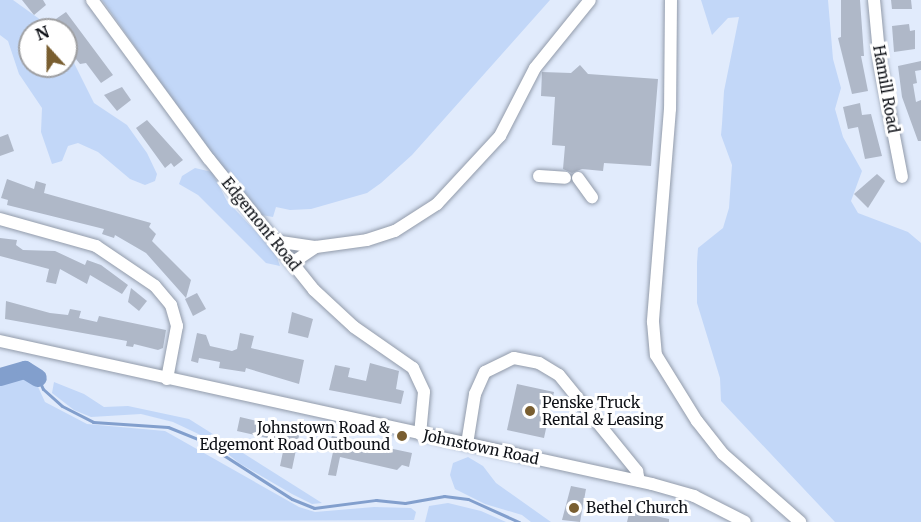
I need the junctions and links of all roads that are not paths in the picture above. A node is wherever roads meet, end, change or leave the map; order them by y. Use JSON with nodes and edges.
{"nodes":[{"id":1,"x":92,"y":0,"type":"edge"},
{"id":2,"x":590,"y":0,"type":"edge"},
{"id":3,"x":671,"y":0,"type":"edge"},
{"id":4,"x":874,"y":0,"type":"edge"},
{"id":5,"x":539,"y":176,"type":"dead end"},
{"id":6,"x":902,"y":177,"type":"dead end"},
{"id":7,"x":592,"y":196,"type":"dead end"},
{"id":8,"x":0,"y":219,"type":"edge"},
{"id":9,"x":274,"y":241,"type":"junction"},
{"id":10,"x":316,"y":247,"type":"junction"},
{"id":11,"x":292,"y":263,"type":"junction"},
{"id":12,"x":0,"y":341,"type":"edge"},
{"id":13,"x":168,"y":379,"type":"junction"},
{"id":14,"x":420,"y":434,"type":"junction"},
{"id":15,"x":467,"y":444,"type":"junction"},
{"id":16,"x":639,"y":481,"type":"junction"},
{"id":17,"x":745,"y":522,"type":"edge"},
{"id":18,"x":800,"y":522,"type":"edge"}],
"edges":[{"from":1,"to":9,"type":"street","name":"Edgemont Road"},
{"from":2,"to":10,"type":"street"},
{"from":3,"to":18,"type":"street"},
{"from":4,"to":6,"type":"street","name":"Hamill Road"},
{"from":5,"to":7,"type":"street"},
{"from":8,"to":13,"type":"street"},
{"from":9,"to":10,"type":"street"},
{"from":9,"to":11,"type":"street","name":"Edgemont Road"},
{"from":10,"to":11,"type":"street"},
{"from":11,"to":14,"type":"street","name":"Edgemont Road"},
{"from":12,"to":13,"type":"street","name":"Johnstown Road"},
{"from":13,"to":14,"type":"street","name":"Johnstown Road"},
{"from":14,"to":15,"type":"street","name":"Johnstown Road"},
{"from":15,"to":16,"type":"street","name":"Johnstown Road"},
{"from":15,"to":16,"type":"street"},
{"from":16,"to":17,"type":"street","name":"Johnstown Road"}]}
